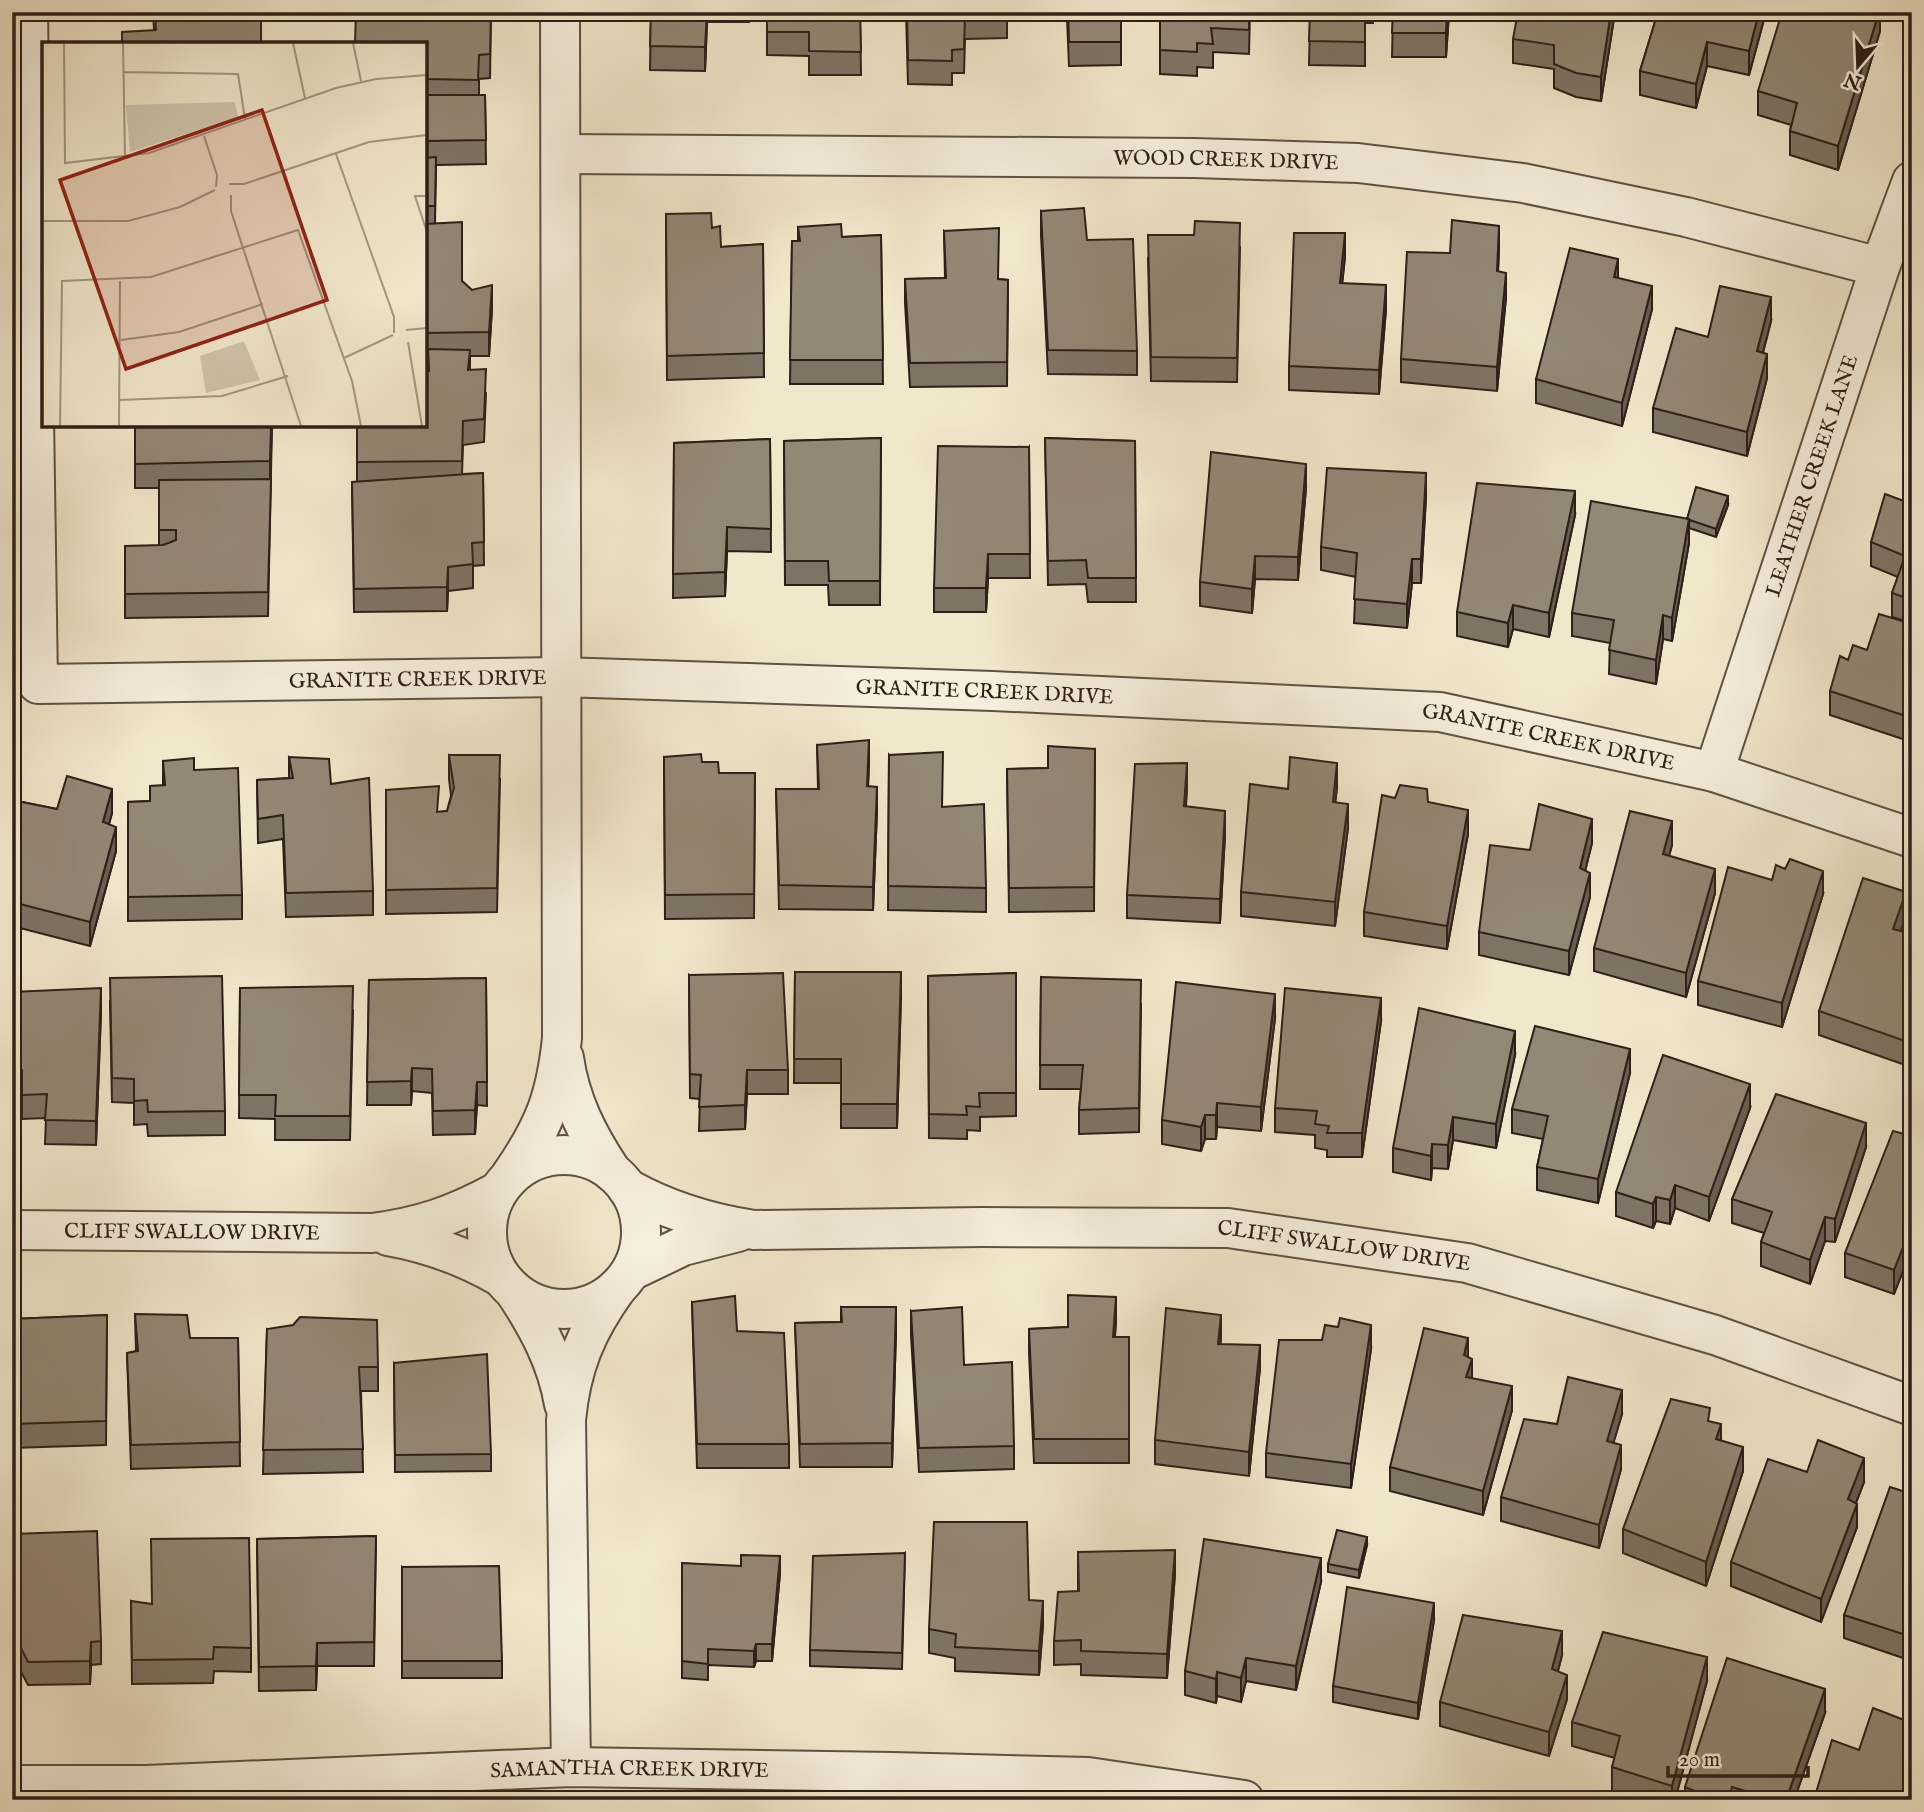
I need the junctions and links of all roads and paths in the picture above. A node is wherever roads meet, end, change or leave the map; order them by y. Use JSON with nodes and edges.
{"nodes":[{"id":1,"x":29,"y":12,"type":"edge"},
{"id":2,"x":560,"y":12,"type":"edge"},
{"id":3,"x":561,"y":154,"type":"junction"},
{"id":4,"x":1912,"y":181,"type":"edge"},
{"id":5,"x":1880,"y":267,"type":"junction"},
{"id":6,"x":560,"y":677,"type":"junction"},
{"id":7,"x":1714,"y":772,"type":"junction"},
{"id":8,"x":1912,"y":838,"type":"edge"},
{"id":9,"x":562,"y":1038,"type":"junction"},
{"id":10,"x":620,"y":1180,"type":"junction"},
{"id":11,"x":504,"y":1184,"type":"junction"},
{"id":12,"x":12,"y":1230,"type":"edge"},
{"id":13,"x":754,"y":1230,"type":"junction"},
{"id":14,"x":372,"y":1233,"type":"junction"},
{"id":15,"x":624,"y":1280,"type":"junction"},
{"id":16,"x":507,"y":1284,"type":"junction"},
{"id":17,"x":1912,"y":1406,"type":"edge"},
{"id":18,"x":566,"y":1420,"type":"junction"},
{"id":19,"x":570,"y":1767,"type":"junction"},
{"id":20,"x":12,"y":1785,"type":"edge"},
{"id":21,"x":166,"y":1792,"type":"edge"},
{"id":22,"x":1244,"y":1800,"type":"edge"}],
"edges":[{"from":1,"to":6,"type":"street","name":"GRANITE CREEK DRIVE"},
{"from":2,"to":3,"type":"street"},
{"from":3,"to":5,"type":"street","name":"WOOD CREEK DRIVE"},
{"from":3,"to":6,"type":"street"},
{"from":4,"to":5,"type":"street","name":"LEATHER CREEK LANE"},
{"from":5,"to":7,"type":"street","name":"LEATHER CREEK LANE"},
{"from":6,"to":7,"type":"street","name":"GRANITE CREEK DRIVE"},
{"from":6,"to":9,"type":"street"},
{"from":7,"to":8,"type":"street","name":"GRANITE CREEK DRIVE"},
{"from":9,"to":10,"type":"street"},
{"from":9,"to":11,"type":"street"},
{"from":10,"to":11,"type":"street"},
{"from":10,"to":13,"type":"street","name":"CLIFF SWALLOW DRIVE"},
{"from":10,"to":15,"type":"street"},
{"from":11,"to":14,"type":"street","name":"CLIFF SWALLOW DRIVE"},
{"from":11,"to":16,"type":"street"},
{"from":12,"to":14,"type":"street","name":"CLIFF SWALLOW DRIVE"},
{"from":13,"to":15,"type":"street","name":"CLIFF SWALLOW DRIVE"},
{"from":13,"to":17,"type":"street","name":"CLIFF SWALLOW DRIVE"},
{"from":14,"to":16,"type":"street","name":"CLIFF SWALLOW DRIVE"},
{"from":15,"to":16,"type":"street"},
{"from":15,"to":18,"type":"street"},
{"from":16,"to":18,"type":"street"},
{"from":18,"to":19,"type":"street"},
{"from":19,"to":21,"type":"street","name":"SAMANTHA CREEK DRIVE"},
{"from":19,"to":22,"type":"street","name":"SAMANTHA CREEK DRIVE"},
{"from":20,"to":21,"type":"street","name":"SAMANTHA CREEK DRIVE"}]}
